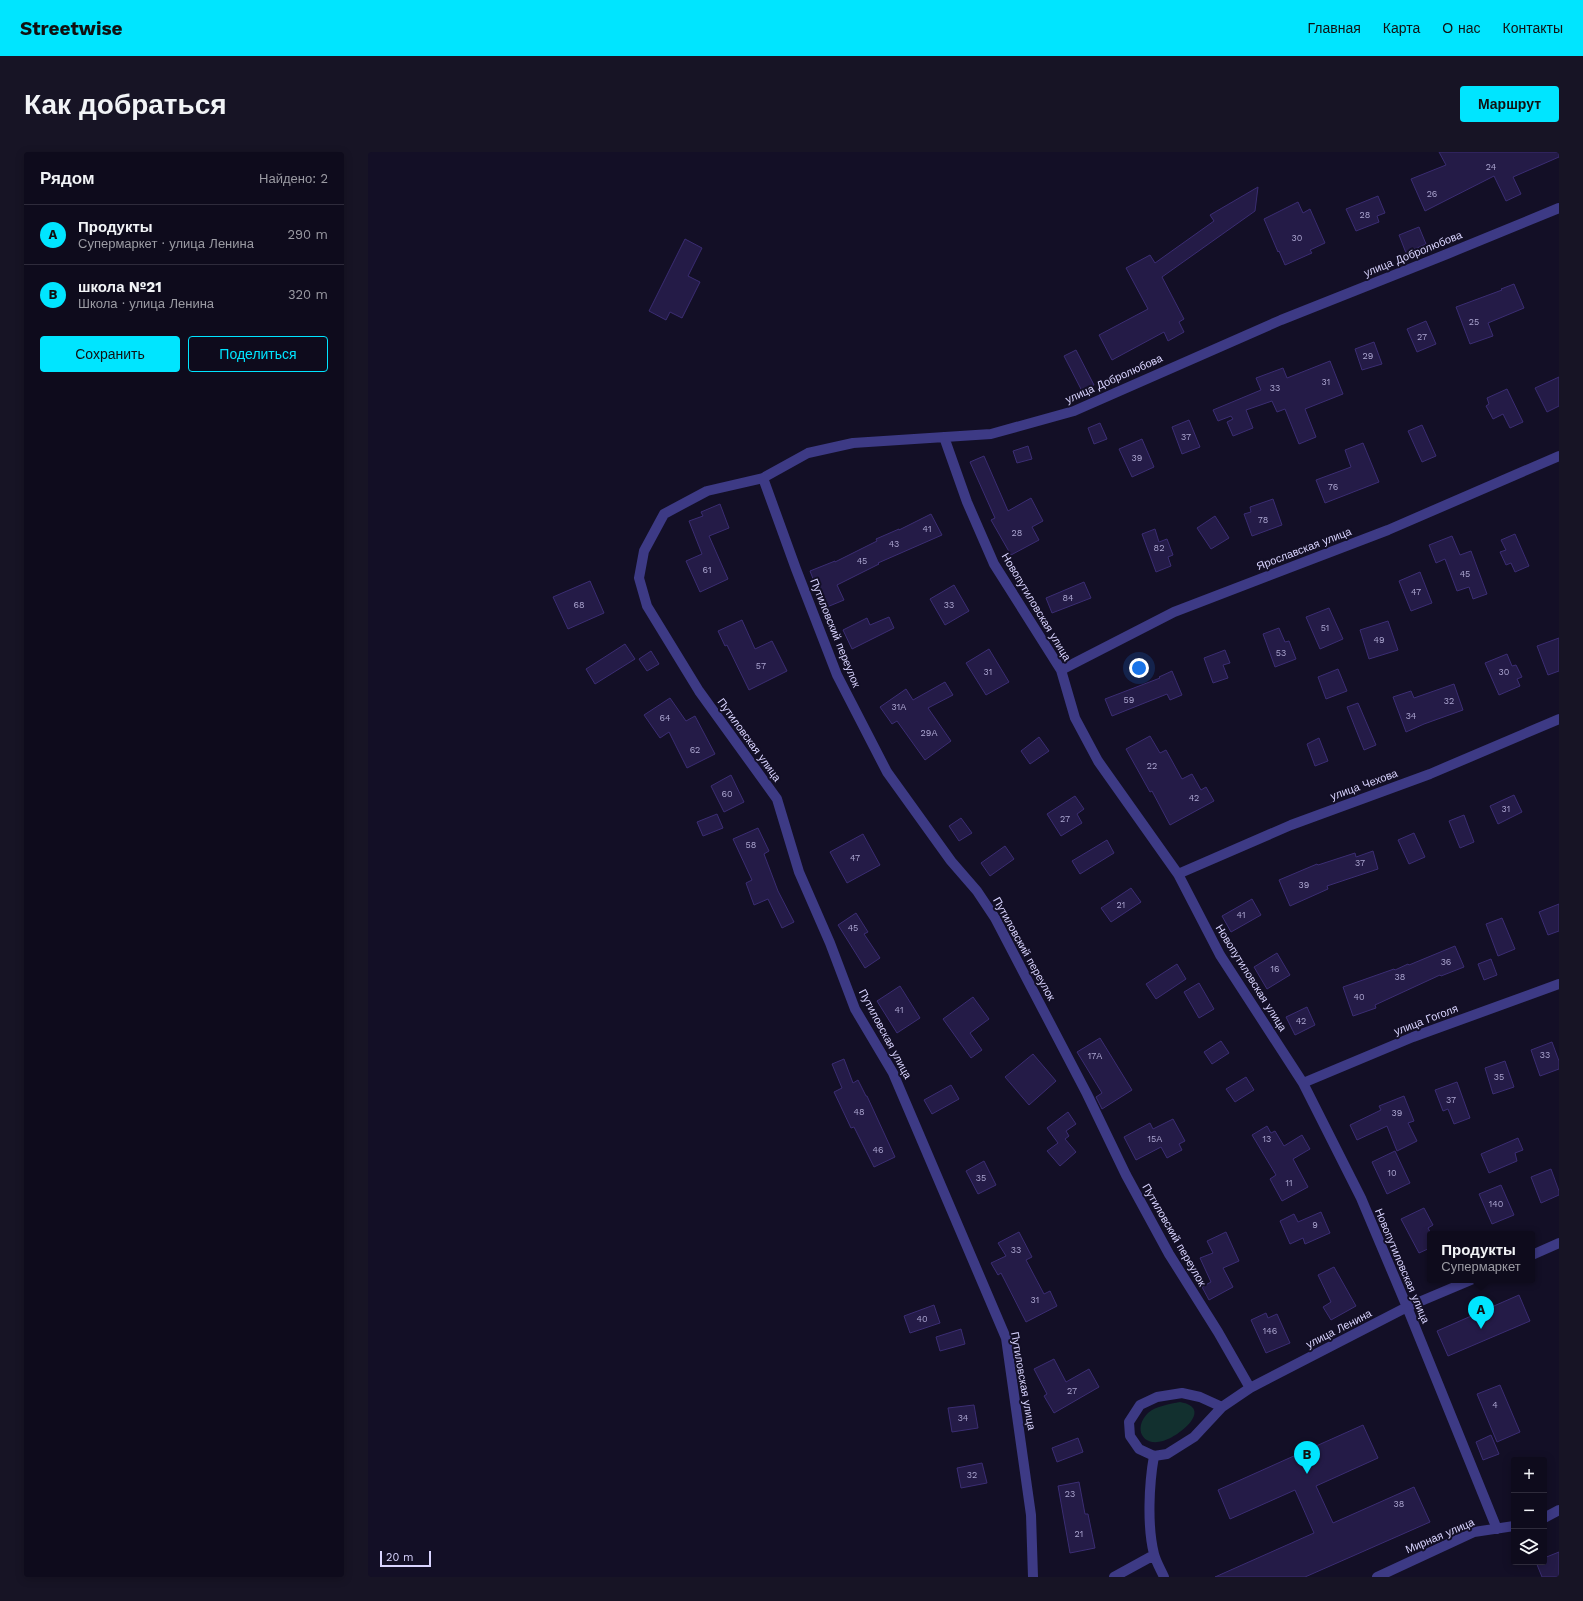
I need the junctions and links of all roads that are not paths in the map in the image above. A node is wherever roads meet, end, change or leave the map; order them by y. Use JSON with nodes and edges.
{"nodes":[{"id":1,"x":1559,"y":208,"type":"edge"},
{"id":2,"x":944,"y":437,"type":"junction"},
{"id":3,"x":1559,"y":456,"type":"edge"},
{"id":4,"x":763,"y":478,"type":"junction"},
{"id":5,"x":664,"y":514,"type":"joint"},
{"id":6,"x":1061,"y":670,"type":"junction"},
{"id":7,"x":1559,"y":719,"type":"edge"},
{"id":8,"x":1178,"y":874,"type":"junction"},
{"id":9,"x":1559,"y":984,"type":"edge"},
{"id":10,"x":1303,"y":1083,"type":"junction"},
{"id":11,"x":1559,"y":1243,"type":"edge"},
{"id":12,"x":1535,"y":1254,"type":"edge"},
{"id":13,"x":1464,"y":1283,"type":"edge"},
{"id":14,"x":1407,"y":1307,"type":"junction"},
{"id":15,"x":1250,"y":1388,"type":"junction"},
{"id":16,"x":1222,"y":1407,"type":"junction"},
{"id":17,"x":1154,"y":1456,"type":"junction"},
{"id":18,"x":1559,"y":1510,"type":"edge"},
{"id":19,"x":1547,"y":1516,"type":"edge"},
{"id":20,"x":1511,"y":1527,"type":"edge"},
{"id":21,"x":1497,"y":1529,"type":"junction"},
{"id":22,"x":1154,"y":1555,"type":"junction"},
{"id":23,"x":1033,"y":1577,"type":"edge"},
{"id":24,"x":1114,"y":1577,"type":"edge"},
{"id":25,"x":1164,"y":1577,"type":"edge"},
{"id":26,"x":1377,"y":1577,"type":"edge"}],
"edges":[{"from":1,"to":2,"type":"street","name":"улица Добролюбова"},
{"from":2,"to":4,"type":"street","name":"улица Добролюбова"},
{"from":2,"to":6,"type":"street","name":"Новопутиловская улица"},
{"from":3,"to":6,"type":"street","name":"Ярославская улица"},
{"from":4,"to":5,"type":"street","name":"улица Добролюбова"},
{"from":4,"to":15,"type":"street","name":"Путиловский переулок"},
{"from":5,"to":23,"type":"street","name":"Путиловская улица"},
{"from":6,"to":8,"type":"street","name":"Новопутиловская улица"},
{"from":7,"to":8,"type":"street","name":"улица Чехова"},
{"from":8,"to":10,"type":"street","name":"Новопутиловская улица"},
{"from":9,"to":10,"type":"street","name":"улица Гоголя"},
{"from":10,"to":14,"type":"street","name":"Новопутиловская улица"},
{"from":11,"to":12,"type":"street"},
{"from":13,"to":14,"type":"street","name":"улица Ленина"},
{"from":14,"to":15,"type":"street","name":"улица Ленина"},
{"from":14,"to":21,"type":"street","name":"Новопутиловская улица"},
{"from":15,"to":16,"type":"street","name":"улица Ленина"},
{"from":16,"to":17,"type":"street","name":"улица Ленина"},
{"from":16,"to":17,"type":"street"},
{"from":17,"to":22,"type":"street"},
{"from":18,"to":19,"type":"street"},
{"from":20,"to":21,"type":"street","name":"Мирная улица"},
{"from":21,"to":26,"type":"street","name":"Мирная улица"},
{"from":22,"to":24,"type":"street"},
{"from":22,"to":25,"type":"street"}]}
